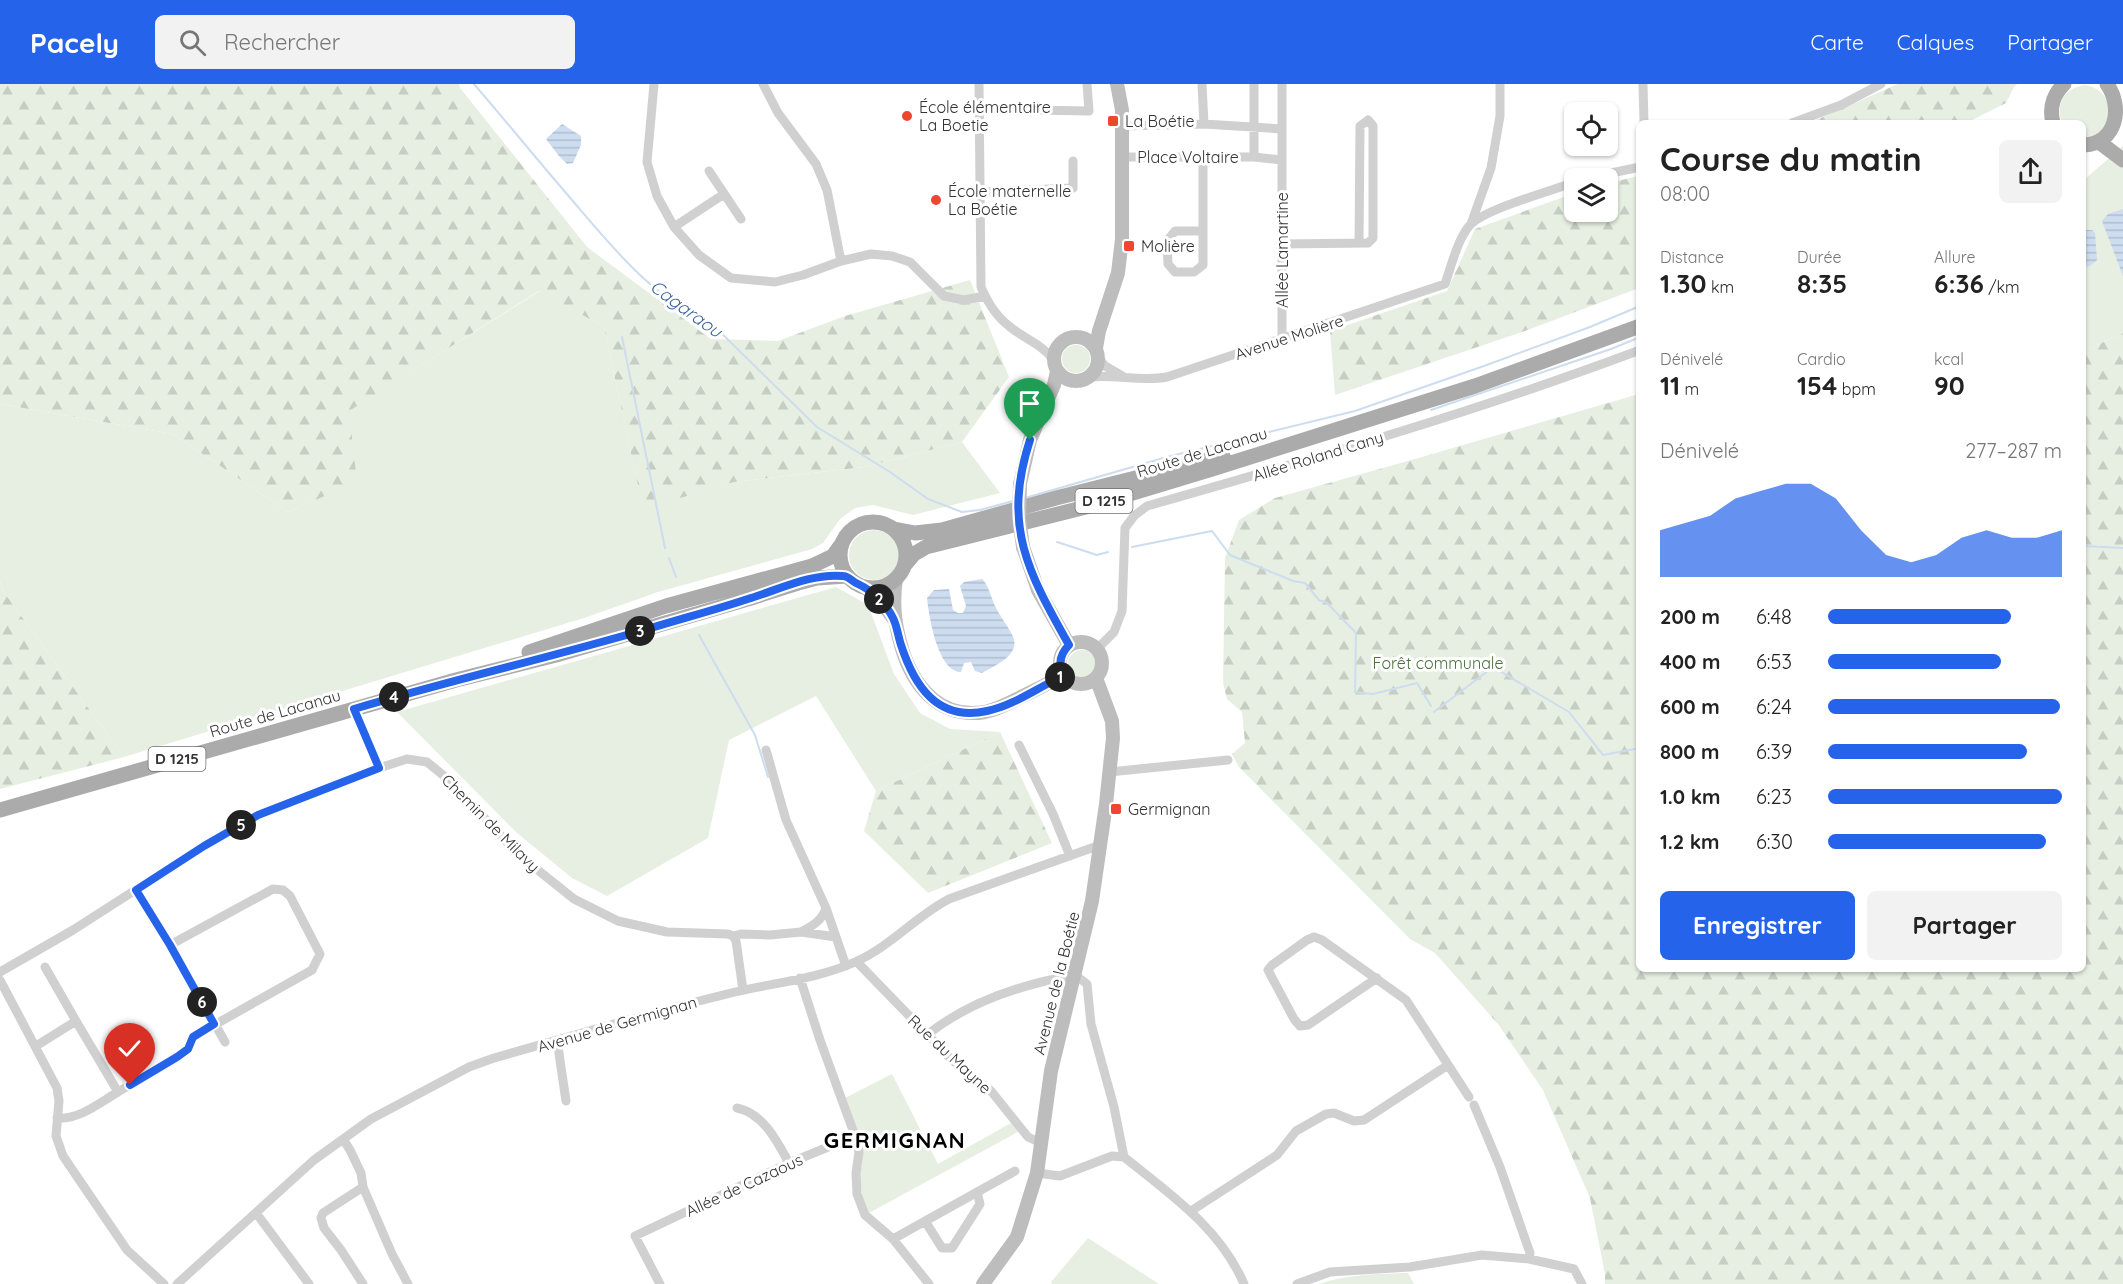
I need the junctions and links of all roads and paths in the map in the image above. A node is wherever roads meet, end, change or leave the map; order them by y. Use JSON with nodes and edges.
{"nodes":[{"id":1,"x":654,"y":84,"type":"edge"},
{"id":2,"x":763,"y":84,"type":"edge"},
{"id":3,"x":979,"y":84,"type":"edge"},
{"id":4,"x":1087,"y":84,"type":"edge"},
{"id":5,"x":1117,"y":84,"type":"edge"},
{"id":6,"x":1202,"y":84,"type":"edge"},
{"id":7,"x":1254,"y":84,"type":"edge"},
{"id":8,"x":1282,"y":84,"type":"edge"},
{"id":9,"x":1500,"y":84,"type":"edge"},
{"id":10,"x":1642,"y":84,"type":"edge"},
{"id":11,"x":1881,"y":84,"type":"edge"},
{"id":12,"x":2064,"y":84,"type":"edge"},
{"id":13,"x":2107,"y":84,"type":"edge"},
{"id":14,"x":2121,"y":104,"type":"edge"},
{"id":15,"x":979,"y":109,"type":"junction"},
{"id":16,"x":1644,"y":120,"type":"edge"},
{"id":17,"x":1800,"y":120,"type":"edge"},
{"id":18,"x":2050,"y":120,"type":"edge"},
{"id":19,"x":1204,"y":124,"type":"junction"},
{"id":20,"x":1121,"y":126,"type":"junction"},
{"id":21,"x":1253,"y":127,"type":"junction"},
{"id":22,"x":1282,"y":129,"type":"junction"},
{"id":23,"x":2120,"y":130,"type":"edge"},
{"id":24,"x":2099,"y":142,"type":"junction"},
{"id":25,"x":2086,"y":145,"type":"edge"},
{"id":26,"x":1121,"y":157,"type":"junction"},
{"id":27,"x":1254,"y":157,"type":"junction"},
{"id":28,"x":1203,"y":158,"type":"junction"},
{"id":29,"x":1282,"y":160,"type":"junction"},
{"id":30,"x":2123,"y":160,"type":"edge"},
{"id":31,"x":1073,"y":161,"type":"dead end"},
{"id":32,"x":1636,"y":167,"type":"edge"},
{"id":33,"x":709,"y":171,"type":"dead end"},
{"id":34,"x":1618,"y":171,"type":"edge"},
{"id":35,"x":1564,"y":186,"type":"edge"},
{"id":36,"x":980,"y":192,"type":"junction"},
{"id":37,"x":724,"y":194,"type":"junction"},
{"id":38,"x":741,"y":219,"type":"dead end"},
{"id":39,"x":1471,"y":224,"type":"junction"},
{"id":40,"x":674,"y":227,"type":"junction"},
{"id":41,"x":1202,"y":231,"type":"junction"},
{"id":42,"x":1359,"y":243,"type":"junction"},
{"id":43,"x":1281,"y":244,"type":"junction"},
{"id":44,"x":841,"y":261,"type":"junction"},
{"id":45,"x":985,"y":296,"type":"junction"},
{"id":46,"x":1108,"y":306,"type":"junction"},
{"id":47,"x":1636,"y":327,"type":"edge"},
{"id":48,"x":1077,"y":337,"type":"junction"},
{"id":49,"x":1282,"y":340,"type":"junction"},
{"id":50,"x":1636,"y":351,"type":"edge"},
{"id":51,"x":1097,"y":353,"type":"junction"},
{"id":52,"x":1056,"y":365,"type":"junction"},
{"id":53,"x":1089,"y":377,"type":"junction"},
{"id":54,"x":1132,"y":379,"type":"junction"},
{"id":55,"x":1074,"y":381,"type":"junction"},
{"id":56,"x":1045,"y":406,"type":"junction"},
{"id":57,"x":1308,"y":437,"type":"junction"},
{"id":58,"x":894,"y":529,"type":"junction"},
{"id":59,"x":841,"y":545,"type":"junction"},
{"id":60,"x":900,"y":572,"type":"junction"},
{"id":61,"x":847,"y":576,"type":"junction"},
{"id":62,"x":864,"y":587,"type":"junction"},
{"id":63,"x":893,"y":618,"type":"junction"},
{"id":64,"x":1069,"y":645,"type":"junction"},
{"id":65,"x":1097,"y":648,"type":"junction"},
{"id":66,"x":1063,"y":674,"type":"junction"},
{"id":67,"x":1096,"y":678,"type":"junction"},
{"id":68,"x":456,"y":680,"type":"junction"},
{"id":69,"x":354,"y":709,"type":"junction"},
{"id":70,"x":1019,"y":745,"type":"dead end"},
{"id":71,"x":766,"y":750,"type":"dead end"},
{"id":72,"x":1227,"y":760,"type":"dead end"},
{"id":73,"x":379,"y":768,"type":"junction"},
{"id":74,"x":1109,"y":772,"type":"junction"},
{"id":75,"x":0,"y":810,"type":"edge"},
{"id":76,"x":1100,"y":845,"type":"junction"},
{"id":77,"x":1070,"y":856,"type":"junction"},
{"id":78,"x":136,"y":890,"type":"junction"},
{"id":79,"x":826,"y":908,"type":"junction"},
{"id":80,"x":801,"y":932,"type":"junction"},
{"id":81,"x":734,"y":936,"type":"junction"},
{"id":82,"x":836,"y":937,"type":"junction"},
{"id":83,"x":170,"y":945,"type":"junction"},
{"id":84,"x":857,"y":962,"type":"junction"},
{"id":85,"x":846,"y":966,"type":"junction"},
{"id":86,"x":45,"y":967,"type":"dead end"},
{"id":87,"x":0,"y":972,"type":"edge"},
{"id":88,"x":1074,"y":975,"type":"junction"},
{"id":89,"x":800,"y":978,"type":"junction"},
{"id":90,"x":1377,"y":978,"type":"junction"},
{"id":91,"x":0,"y":980,"type":"edge"},
{"id":92,"x":743,"y":990,"type":"junction"},
{"id":93,"x":76,"y":1021,"type":"junction"},
{"id":94,"x":214,"y":1024,"type":"junction"},
{"id":95,"x":927,"y":1035,"type":"junction"},
{"id":96,"x":557,"y":1040,"type":"junction"},
{"id":97,"x":225,"y":1042,"type":"dead end"},
{"id":98,"x":36,"y":1046,"type":"junction"},
{"id":99,"x":1448,"y":1065,"type":"junction"},
{"id":100,"x":118,"y":1092,"type":"junction"},
{"id":101,"x":566,"y":1101,"type":"dead end"},
{"id":102,"x":736,"y":1108,"type":"dead end"},
{"id":103,"x":57,"y":1118,"type":"junction"},
{"id":104,"x":855,"y":1136,"type":"junction"},
{"id":105,"x":343,"y":1139,"type":"junction"},
{"id":106,"x":1042,"y":1144,"type":"junction"},
{"id":107,"x":1124,"y":1157,"type":"junction"},
{"id":108,"x":789,"y":1163,"type":"junction"},
{"id":109,"x":1015,"y":1171,"type":"dead end"},
{"id":110,"x":1037,"y":1173,"type":"junction"},
{"id":111,"x":363,"y":1187,"type":"junction"},
{"id":112,"x":977,"y":1192,"type":"junction"},
{"id":113,"x":1191,"y":1211,"type":"junction"},
{"id":114,"x":255,"y":1213,"type":"junction"},
{"id":115,"x":925,"y":1221,"type":"junction"},
{"id":116,"x":893,"y":1239,"type":"junction"},
{"id":117,"x":1529,"y":1258,"type":"junction"},
{"id":118,"x":165,"y":1284,"type":"edge"},
{"id":119,"x":177,"y":1284,"type":"edge"},
{"id":120,"x":309,"y":1284,"type":"edge"},
{"id":121,"x":363,"y":1284,"type":"edge"},
{"id":122,"x":408,"y":1284,"type":"edge"},
{"id":123,"x":660,"y":1284,"type":"edge"},
{"id":124,"x":929,"y":1284,"type":"edge"},
{"id":125,"x":983,"y":1284,"type":"edge"},
{"id":126,"x":1244,"y":1284,"type":"edge"},
{"id":127,"x":1297,"y":1284,"type":"edge"},
{"id":128,"x":1582,"y":1284,"type":"edge"}],
"edges":[{"from":1,"to":40,"type":"street"},
{"from":2,"to":44,"type":"street"},
{"from":3,"to":15,"type":"street"},
{"from":4,"to":15,"type":"street"},
{"from":5,"to":20,"type":"main road"},
{"from":6,"to":19,"type":"street"},
{"from":7,"to":21,"type":"street"},
{"from":8,"to":22,"type":"street","name":"Allée Lamartine"},
{"from":9,"to":39,"type":"street"},
{"from":10,"to":16,"type":"street"},
{"from":11,"to":17,"type":"street"},
{"from":12,"to":18,"type":"main road"},
{"from":13,"to":14,"type":"main road"},
{"from":14,"to":23,"type":"main road"},
{"from":15,"to":36,"type":"street"},
{"from":19,"to":20,"type":"street","name":"Place Voltaire"},
{"from":19,"to":21,"type":"street","name":"Place Voltaire"},
{"from":20,"to":26,"type":"main road"},
{"from":21,"to":22,"type":"street","name":"Place Voltaire"},
{"from":21,"to":27,"type":"street"},
{"from":22,"to":29,"type":"street","name":"Allée Lamartine"},
{"from":23,"to":24,"type":"main road"},
{"from":24,"to":25,"type":"main road"},
{"from":24,"to":30,"type":"main road"},
{"from":26,"to":28,"type":"street","name":"Place Voltaire"},
{"from":26,"to":46,"type":"main road"},
{"from":27,"to":28,"type":"street","name":"Place Voltaire"},
{"from":27,"to":29,"type":"street","name":"Place Voltaire"},
{"from":28,"to":41,"type":"street"},
{"from":29,"to":43,"type":"street","name":"Allée Lamartine"},
{"from":31,"to":36,"type":"street"},
{"from":32,"to":34,"type":"street"},
{"from":33,"to":37,"type":"street"},
{"from":35,"to":39,"type":"street"},
{"from":36,"to":45,"type":"street"},
{"from":37,"to":38,"type":"street"},
{"from":37,"to":40,"type":"street"},
{"from":39,"to":49,"type":"street","name":"Avenue Molière"},
{"from":40,"to":44,"type":"street"},
{"from":41,"to":41,"type":"street"},
{"from":42,"to":42,"type":"street"},
{"from":42,"to":43,"type":"street"},
{"from":43,"to":49,"type":"street","name":"Allée Lamartine"},
{"from":44,"to":45,"type":"street"},
{"from":45,"to":52,"type":"street"},
{"from":46,"to":48,"type":"main road"},
{"from":46,"to":51,"type":"main road"},
{"from":47,"to":57,"type":"main road","name":"Route de Lacanau","number":"D 1215"},
{"from":48,"to":51,"type":"main road"},
{"from":48,"to":52,"type":"main road"},
{"from":49,"to":54,"type":"street","name":"Avenue Molière"},
{"from":50,"to":65,"type":"street","name":"Allée Roland Cany"},
{"from":51,"to":53,"type":"main road"},
{"from":51,"to":54,"type":"street"},
{"from":52,"to":55,"type":"main road"},
{"from":52,"to":56,"type":"main road"},
{"from":53,"to":54,"type":"street","name":"Avenue Molière"},
{"from":53,"to":55,"type":"main road"},
{"from":55,"to":56,"type":"main road"},
{"from":56,"to":64,"type":"main road","bridge":true},
{"from":57,"to":58,"type":"main road","name":"Route de Lacanau","number":"D 1215"},
{"from":57,"to":60,"type":"main road","name":"Route de Lacanau","number":"D 1215"},
{"from":58,"to":59,"type":"main road"},
{"from":58,"to":60,"type":"main road"},
{"from":59,"to":61,"type":"main road"},
{"from":59,"to":68,"type":"main road","name":"Route de Lacanau","number":"D 1215"},
{"from":60,"to":62,"type":"main road"},
{"from":60,"to":63,"type":"main road"},
{"from":61,"to":62,"type":"main road"},
{"from":61,"to":68,"type":"main road","name":"Route de Lacanau","number":"D 1215"},
{"from":62,"to":63,"type":"main road"},
{"from":63,"to":66,"type":"main road"},
{"from":64,"to":65,"type":"main road"},
{"from":64,"to":66,"type":"main road"},
{"from":65,"to":67,"type":"main road"},
{"from":66,"to":67,"type":"main road"},
{"from":67,"to":74,"type":"main road","name":"Avenue de la Boétie"},
{"from":68,"to":69,"type":"main road","name":"Route de Lacanau","number":"D 1215"},
{"from":69,"to":73,"type":"street"},
{"from":69,"to":75,"type":"main road","name":"Route de Lacanau","number":"D 1215"},
{"from":70,"to":77,"type":"street"},
{"from":71,"to":79,"type":"street"},
{"from":72,"to":74,"type":"street"},
{"from":73,"to":78,"type":"street","name":"Chemin de Milavy"},
{"from":73,"to":81,"type":"street","name":"Chemin de Milavy"},
{"from":74,"to":76,"type":"main road","name":"Avenue de la Boétie"},
{"from":76,"to":77,"type":"street","name":"Avenue de Germignan"},
{"from":76,"to":88,"type":"main road","name":"Avenue de la Boétie"},
{"from":77,"to":84,"type":"street","name":"Avenue de Germignan"},
{"from":78,"to":83,"type":"street"},
{"from":78,"to":87,"type":"street","name":"Chemin de Milavy"},
{"from":79,"to":80,"type":"street"},
{"from":79,"to":82,"type":"street"},
{"from":80,"to":81,"type":"street","name":"Chemin de Milavy"},
{"from":80,"to":82,"type":"street","name":"Chemin de Milavy"},
{"from":81,"to":92,"type":"street"},
{"from":82,"to":85,"type":"street"},
{"from":83,"to":94,"type":"street"},
{"from":83,"to":94,"type":"street"},
{"from":84,"to":85,"type":"street","name":"Avenue de Germignan"},
{"from":84,"to":95,"type":"street","name":"Rue du Mayne"},
{"from":85,"to":89,"type":"street","name":"Avenue de Germignan"},
{"from":86,"to":93,"type":"street"},
{"from":88,"to":95,"type":"street"},
{"from":88,"to":106,"type":"main road","name":"Avenue de la Boétie"},
{"from":88,"to":107,"type":"street"},
{"from":89,"to":92,"type":"street","name":"Avenue de Germignan"},
{"from":89,"to":104,"type":"street"},
{"from":90,"to":90,"type":"street"},
{"from":90,"to":99,"type":"street"},
{"from":91,"to":98,"type":"street"},
{"from":92,"to":96,"type":"street","name":"Avenue de Germignan"},
{"from":93,"to":98,"type":"street"},
{"from":93,"to":100,"type":"street"},
{"from":94,"to":97,"type":"street"},
{"from":94,"to":100,"type":"street"},
{"from":95,"to":106,"type":"street","name":"Rue du Mayne"},
{"from":96,"to":101,"type":"street"},
{"from":96,"to":105,"type":"street","name":"Avenue de Germignan"},
{"from":98,"to":103,"type":"street"},
{"from":99,"to":113,"type":"street"},
{"from":99,"to":117,"type":"street"},
{"from":100,"to":103,"type":"street"},
{"from":102,"to":108,"type":"street"},
{"from":103,"to":118,"type":"street"},
{"from":104,"to":108,"type":"street","name":"Allée de Cazaous"},
{"from":104,"to":116,"type":"street"},
{"from":105,"to":111,"type":"street"},
{"from":105,"to":114,"type":"street","name":"Avenue de Germignan"},
{"from":106,"to":110,"type":"main road","name":"Avenue de la Boétie"},
{"from":107,"to":110,"type":"street"},
{"from":107,"to":113,"type":"street"},
{"from":108,"to":123,"type":"street","name":"Allée de Cazaous"},
{"from":109,"to":112,"type":"street"},
{"from":110,"to":125,"type":"main road","name":"Avenue de la Boétie"},
{"from":111,"to":121,"type":"street"},
{"from":111,"to":122,"type":"street"},
{"from":112,"to":115,"type":"street"},
{"from":112,"to":115,"type":"street"},
{"from":113,"to":126,"type":"street"},
{"from":114,"to":119,"type":"street","name":"Avenue de Germignan"},
{"from":114,"to":120,"type":"street"},
{"from":115,"to":116,"type":"street"},
{"from":116,"to":124,"type":"street"},
{"from":117,"to":127,"type":"street"},
{"from":117,"to":128,"type":"street"}]}
